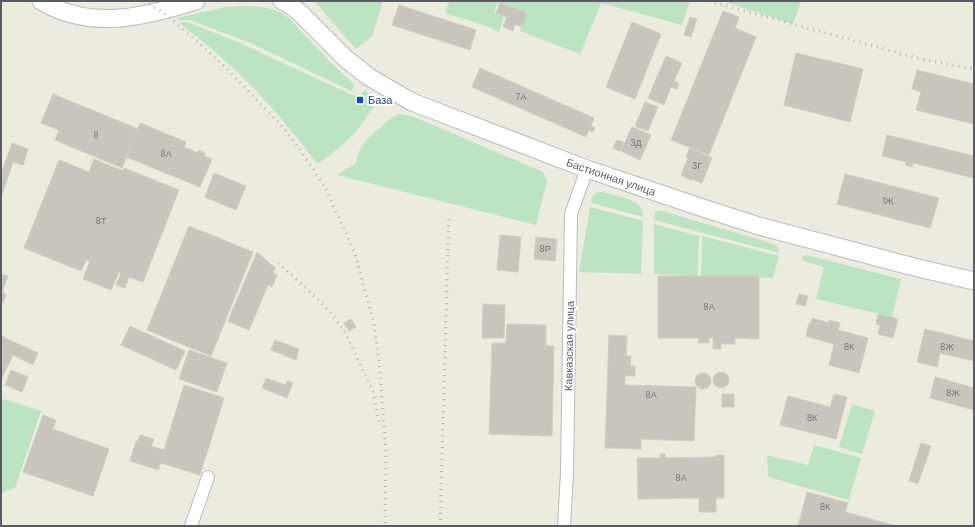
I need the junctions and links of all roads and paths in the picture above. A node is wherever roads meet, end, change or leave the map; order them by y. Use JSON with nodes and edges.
{"nodes":[{"id":1,"x":41,"y":1,"type":"edge"},
{"id":2,"x":196,"y":1,"type":"edge"},
{"id":3,"x":282,"y":1,"type":"edge"},
{"id":4,"x":587,"y":169,"type":"junction"},
{"id":5,"x":974,"y":282,"type":"edge"},
{"id":6,"x":208,"y":477,"type":"dead end"},
{"id":7,"x":191,"y":526,"type":"edge"},
{"id":8,"x":564,"y":526,"type":"edge"}],
"edges":[{"from":1,"to":2,"type":"main road"},
{"from":3,"to":4,"type":"main road","name":"Бастионная улица"},
{"from":4,"to":5,"type":"main road","name":"Бастионная улица"},
{"from":4,"to":8,"type":"street","name":"Кавказская улица"},
{"from":6,"to":7,"type":"street"}]}
